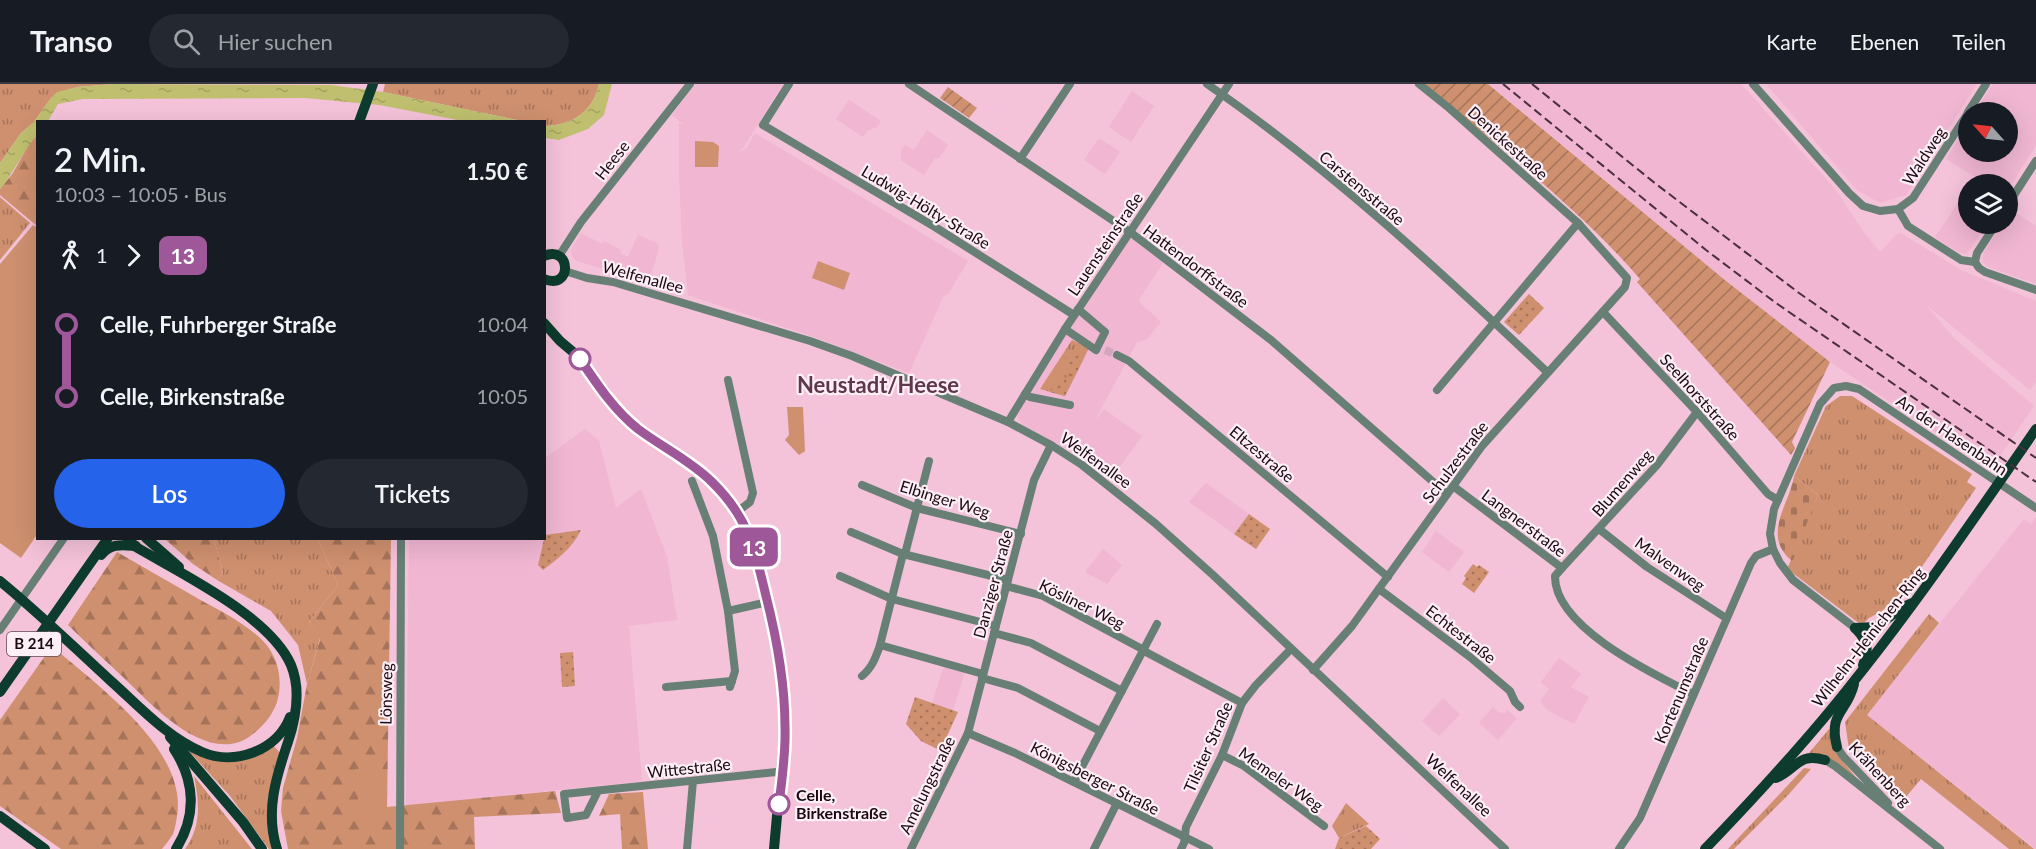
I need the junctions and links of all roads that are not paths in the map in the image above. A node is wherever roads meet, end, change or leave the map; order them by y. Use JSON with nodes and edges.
{"nodes":[{"id":1,"x":373,"y":84,"type":"edge"},
{"id":2,"x":690,"y":84,"type":"edge"},
{"id":3,"x":789,"y":84,"type":"edge"},
{"id":4,"x":909,"y":84,"type":"edge"},
{"id":5,"x":1070,"y":84,"type":"edge"},
{"id":6,"x":1207,"y":84,"type":"edge"},
{"id":7,"x":1229,"y":84,"type":"edge"},
{"id":8,"x":1419,"y":84,"type":"edge"},
{"id":9,"x":1753,"y":84,"type":"edge"},
{"id":10,"x":1986,"y":84,"type":"edge"},
{"id":11,"x":1222,"y":94,"type":"junction"},
{"id":12,"x":1975,"y":102,"type":"edge"},
{"id":13,"x":360,"y":120,"type":"edge"},
{"id":14,"x":1958,"y":128,"type":"edge"},
{"id":15,"x":1020,"y":159,"type":"junction"},
{"id":16,"x":2036,"y":161,"type":"edge"},
{"id":17,"x":2018,"y":190,"type":"edge"},
{"id":18,"x":1898,"y":209,"type":"junction"},
{"id":19,"x":1578,"y":223,"type":"junction"},
{"id":20,"x":1130,"y":232,"type":"junction"},
{"id":21,"x":1989,"y":234,"type":"edge"},
{"id":22,"x":546,"y":255,"type":"edge"},
{"id":23,"x":559,"y":256,"type":"junction"},
{"id":24,"x":1975,"y":262,"type":"junction"},
{"id":25,"x":565,"y":271,"type":"junction"},
{"id":26,"x":1626,"y":278,"type":"joint"},
{"id":27,"x":546,"y":280,"type":"edge"},
{"id":28,"x":2036,"y":290,"type":"edge"},
{"id":29,"x":1076,"y":312,"type":"junction"},
{"id":30,"x":1603,"y":312,"type":"junction"},
{"id":31,"x":1494,"y":322,"type":"junction"},
{"id":32,"x":546,"y":325,"type":"edge"},
{"id":33,"x":1065,"y":329,"type":"junction"},
{"id":34,"x":1117,"y":355,"type":"tunnel mouth"},
{"id":35,"x":1547,"y":372,"type":"junction"},
{"id":36,"x":728,"y":380,"type":"dead end"},
{"id":37,"x":1437,"y":390,"type":"dead end"},
{"id":38,"x":1025,"y":394,"type":"junction"},
{"id":39,"x":1070,"y":405,"type":"dead end"},
{"id":40,"x":1697,"y":412,"type":"junction"},
{"id":41,"x":1008,"y":422,"type":"junction"},
{"id":42,"x":2036,"y":429,"type":"edge"},
{"id":43,"x":1051,"y":445,"type":"junction"},
{"id":44,"x":929,"y":461,"type":"dead end"},
{"id":45,"x":692,"y":481,"type":"dead end"},
{"id":46,"x":862,"y":485,"type":"dead end"},
{"id":47,"x":1453,"y":486,"type":"junction"},
{"id":48,"x":1448,"y":494,"type":"junction"},
{"id":49,"x":1778,"y":500,"type":"junction"},
{"id":50,"x":917,"y":508,"type":"junction"},
{"id":51,"x":2036,"y":508,"type":"edge"},
{"id":52,"x":737,"y":512,"type":"junction"},
{"id":53,"x":1599,"y":529,"type":"junction"},
{"id":54,"x":851,"y":532,"type":"dead end"},
{"id":55,"x":1021,"y":534,"type":"junction"},
{"id":56,"x":63,"y":540,"type":"edge"},
{"id":57,"x":107,"y":540,"type":"edge"},
{"id":58,"x":129,"y":540,"type":"edge"},
{"id":59,"x":148,"y":540,"type":"edge"},
{"id":60,"x":402,"y":540,"type":"edge"},
{"id":61,"x":136,"y":546,"type":"junction"},
{"id":62,"x":1773,"y":549,"type":"junction"},
{"id":63,"x":904,"y":554,"type":"junction"},
{"id":64,"x":1562,"y":568,"type":"junction"},
{"id":65,"x":86,"y":570,"type":"junction"},
{"id":66,"x":840,"y":576,"type":"dead end"},
{"id":67,"x":190,"y":577,"type":"junction"},
{"id":68,"x":1388,"y":577,"type":"junction"},
{"id":69,"x":0,"y":581,"type":"edge"},
{"id":70,"x":1007,"y":583,"type":"junction"},
{"id":71,"x":1379,"y":589,"type":"junction"},
{"id":72,"x":892,"y":599,"type":"junction"},
{"id":73,"x":768,"y":602,"type":"junction"},
{"id":74,"x":1915,"y":602,"type":"junction"},
{"id":75,"x":728,"y":611,"type":"junction"},
{"id":76,"x":1726,"y":618,"type":"junction"},
{"id":77,"x":1157,"y":624,"type":"dead end"},
{"id":78,"x":1855,"y":628,"type":"junction"},
{"id":79,"x":995,"y":629,"type":"junction"},
{"id":80,"x":0,"y":630,"type":"edge"},
{"id":81,"x":880,"y":645,"type":"junction"},
{"id":82,"x":1291,"y":649,"type":"junction"},
{"id":83,"x":1144,"y":650,"type":"junction"},
{"id":84,"x":1313,"y":670,"type":"junction"},
{"id":85,"x":862,"y":676,"type":"dead end"},
{"id":86,"x":983,"y":676,"type":"junction"},
{"id":87,"x":1857,"y":677,"type":"junction"},
{"id":88,"x":666,"y":687,"type":"dead end"},
{"id":89,"x":296,"y":691,"type":"junction"},
{"id":90,"x":1122,"y":691,"type":"junction"},
{"id":91,"x":0,"y":692,"type":"edge"},
{"id":92,"x":1694,"y":694,"type":"junction"},
{"id":93,"x":1242,"y":703,"type":"junction"},
{"id":94,"x":1520,"y":707,"type":"dead end"},
{"id":95,"x":159,"y":726,"type":"junction"},
{"id":96,"x":1100,"y":731,"type":"junction"},
{"id":97,"x":968,"y":733,"type":"junction"},
{"id":98,"x":1837,"y":747,"type":"joint"},
{"id":99,"x":1222,"y":755,"type":"junction"},
{"id":100,"x":1825,"y":760,"type":"joint"},
{"id":101,"x":782,"y":773,"type":"junction"},
{"id":102,"x":1773,"y":779,"type":"junction"},
{"id":103,"x":693,"y":782,"type":"junction"},
{"id":104,"x":1074,"y":782,"type":"junction"},
{"id":105,"x":598,"y":791,"type":"junction"},
{"id":106,"x":1117,"y":803,"type":"junction"},
{"id":107,"x":3,"y":817,"type":"edge"},
{"id":108,"x":1904,"y":819,"type":"junction"},
{"id":109,"x":1324,"y":826,"type":"dead end"},
{"id":110,"x":1185,"y":835,"type":"junction"},
{"id":111,"x":45,"y":849,"type":"edge"},
{"id":112,"x":176,"y":849,"type":"edge"},
{"id":113,"x":262,"y":849,"type":"edge"},
{"id":114,"x":277,"y":849,"type":"edge"},
{"id":115,"x":400,"y":849,"type":"edge"},
{"id":116,"x":687,"y":849,"type":"edge"},
{"id":117,"x":774,"y":849,"type":"edge"},
{"id":118,"x":911,"y":849,"type":"edge"},
{"id":119,"x":1094,"y":849,"type":"edge"},
{"id":120,"x":1181,"y":849,"type":"edge"},
{"id":121,"x":1209,"y":849,"type":"edge"},
{"id":122,"x":1505,"y":849,"type":"edge"},
{"id":123,"x":1618,"y":849,"type":"edge"},
{"id":124,"x":1705,"y":849,"type":"edge"},
{"id":125,"x":1940,"y":849,"type":"edge"}],
"edges":[{"from":1,"to":13,"type":"main road"},
{"from":2,"to":23,"type":"street","name":"Heese"},
{"from":3,"to":29,"type":"street","name":"Ludwig-Hölty-Straße"},
{"from":4,"to":15,"type":"street","name":"Hattendorffstraße"},
{"from":5,"to":15,"type":"street"},
{"from":6,"to":11,"type":"street","name":"Carstensstraße"},
{"from":7,"to":11,"type":"street","name":"Lauensteinstraße"},
{"from":8,"to":19,"type":"street","name":"Denickestraße"},
{"from":9,"to":18,"type":"street"},
{"from":10,"to":12,"type":"street","name":"Waldweg"},
{"from":11,"to":20,"type":"street","name":"Lauensteinstraße"},
{"from":11,"to":31,"type":"street","name":"Carstensstraße"},
{"from":14,"to":18,"type":"street","name":"Waldweg"},
{"from":15,"to":20,"type":"street","name":"Hattendorffstraße"},
{"from":16,"to":17,"type":"street"},
{"from":18,"to":24,"type":"street"},
{"from":19,"to":26,"type":"street","name":"Denickestraße"},
{"from":19,"to":31,"type":"street"},
{"from":20,"to":29,"type":"street","name":"Lauensteinstraße"},
{"from":20,"to":48,"type":"street","name":"Hattendorffstraße"},
{"from":21,"to":24,"type":"street"},
{"from":22,"to":23,"type":"main road"},
{"from":23,"to":25,"type":"main road"},
{"from":24,"to":28,"type":"street"},
{"from":25,"to":27,"type":"main road"},
{"from":25,"to":41,"type":"street","name":"Welfenallee"},
{"from":26,"to":30,"type":"street","name":"Schulzestraße"},
{"from":29,"to":33,"type":"street","name":"Lauensteinstraße"},
{"from":29,"to":33,"type":"street","name":"Ludwig-Hölty-Straße"},
{"from":30,"to":35,"type":"street","name":"Schulzestraße"},
{"from":30,"to":40,"type":"street","name":"Seelhorststraße"},
{"from":31,"to":35,"type":"street","name":"Carstensstraße"},
{"from":31,"to":37,"type":"street"},
{"from":32,"to":52,"type":"main road"},
{"from":33,"to":38,"type":"street","name":"Lauensteinstraße"},
{"from":34,"to":68,"type":"street","name":"Eltzestraße"},
{"from":35,"to":47,"type":"street","name":"Schulzestraße"},
{"from":36,"to":52,"type":"street"},
{"from":38,"to":39,"type":"street"},
{"from":38,"to":41,"type":"street","name":"Lauensteinstraße"},
{"from":40,"to":49,"type":"street","name":"Seelhorststraße"},
{"from":40,"to":53,"type":"street","name":"Blumenweg"},
{"from":41,"to":43,"type":"street","name":"Welfenallee"},
{"from":42,"to":74,"type":"main road","name":"Wilhelm-Heinichen-Ring"},
{"from":43,"to":55,"type":"street","name":"Danziger Straße"},
{"from":43,"to":82,"type":"street","name":"Welfenallee"},
{"from":44,"to":50,"type":"street"},
{"from":45,"to":75,"type":"street"},
{"from":46,"to":50,"type":"street","name":"Elbinger Weg"},
{"from":47,"to":48,"type":"street","name":"Schulzestraße"},
{"from":47,"to":64,"type":"street","name":"Langnerstraße"},
{"from":48,"to":68,"type":"street","name":"Schulzestraße"},
{"from":49,"to":51,"type":"street","name":"An der Hasenbahn"},
{"from":49,"to":62,"type":"street"},
{"from":50,"to":55,"type":"street","name":"Elbinger Weg"},
{"from":50,"to":63,"type":"street"},
{"from":52,"to":73,"type":"main road"},
{"from":53,"to":64,"type":"street","name":"Blumenweg"},
{"from":53,"to":76,"type":"street","name":"Malvenweg"},
{"from":54,"to":63,"type":"street","name":"Kösliner Weg"},
{"from":55,"to":70,"type":"street","name":"Danziger Straße"},
{"from":56,"to":80,"type":"street"},
{"from":57,"to":65,"type":"main road","number":"B 214"},
{"from":58,"to":61,"type":"main road"},
{"from":59,"to":67,"type":"main road"},
{"from":60,"to":115,"type":"street","name":"Lönsweg"},
{"from":61,"to":65,"type":"main road"},
{"from":61,"to":67,"type":"main road"},
{"from":62,"to":76,"type":"street","name":"Kortenumstraße"},
{"from":62,"to":78,"type":"street"},
{"from":63,"to":70,"type":"street","name":"Kösliner Weg"},
{"from":63,"to":72,"type":"street"},
{"from":64,"to":92,"type":"street","name":"Langnerstraße"},
{"from":65,"to":91,"type":"main road","number":"B 214"},
{"from":66,"to":72,"type":"street"},
{"from":67,"to":89,"type":"main road"},
{"from":68,"to":71,"type":"street","name":"Schulzestraße"},
{"from":69,"to":95,"type":"main road"},
{"from":70,"to":79,"type":"street","name":"Danziger Straße"},
{"from":70,"to":83,"type":"street","name":"Kösliner Weg"},
{"from":71,"to":84,"type":"street","name":"Schulzestraße"},
{"from":71,"to":94,"type":"street","name":"Echtestraße"},
{"from":72,"to":79,"type":"street"},
{"from":72,"to":81,"type":"street"},
{"from":73,"to":75,"type":"street"},
{"from":73,"to":101,"type":"main road"},
{"from":74,"to":78,"type":"main road"},
{"from":74,"to":87,"type":"main road","name":"Wilhelm-Heinichen-Ring"},
{"from":75,"to":88,"type":"street"},
{"from":76,"to":92,"type":"street","name":"Kortenumstraße"},
{"from":77,"to":83,"type":"street"},
{"from":78,"to":87,"type":"main road"},
{"from":79,"to":86,"type":"street","name":"Danziger Straße"},
{"from":79,"to":90,"type":"street"},
{"from":81,"to":85,"type":"street"},
{"from":81,"to":86,"type":"street"},
{"from":82,"to":84,"type":"street","name":"Welfenallee"},
{"from":82,"to":93,"type":"street","name":"Tilsiter Straße"},
{"from":83,"to":90,"type":"street"},
{"from":83,"to":93,"type":"street","name":"Kösliner Weg"},
{"from":84,"to":122,"type":"street","name":"Welfenallee"},
{"from":86,"to":96,"type":"street"},
{"from":86,"to":97,"type":"street","name":"Danziger Straße"},
{"from":87,"to":98,"type":"main road"},
{"from":87,"to":102,"type":"main road","name":"Wilhelm-Heinichen-Ring"},
{"from":89,"to":95,"type":"main road"},
{"from":89,"to":114,"type":"main road"},
{"from":90,"to":96,"type":"street"},
{"from":92,"to":123,"type":"street","name":"Kortenumstraße"},
{"from":93,"to":99,"type":"street","name":"Tilsiter Straße"},
{"from":95,"to":112,"type":"main road"},
{"from":95,"to":113,"type":"main road"},
{"from":96,"to":104,"type":"street"},
{"from":97,"to":104,"type":"street","name":"Königsberger Straße"},
{"from":97,"to":118,"type":"street","name":"Amelungstraße"},
{"from":98,"to":108,"type":"street","name":"Krähenberg"},
{"from":99,"to":109,"type":"street","name":"Memeler Weg"},
{"from":99,"to":110,"type":"street","name":"Tilsiter Straße"},
{"from":100,"to":102,"type":"main road"},
{"from":100,"to":108,"type":"street","name":"Krähenberg"},
{"from":101,"to":103,"type":"street","name":"Wittestraße"},
{"from":101,"to":117,"type":"main road"},
{"from":102,"to":124,"type":"main road","name":"Wilhelm-Heinichen-Ring"},
{"from":103,"to":105,"type":"street","name":"Wittestraße"},
{"from":103,"to":116,"type":"street"},
{"from":104,"to":106,"type":"street","name":"Königsberger Straße"},
{"from":105,"to":105,"type":"street","name":"Wittestraße"},
{"from":106,"to":110,"type":"street","name":"Königsberger Straße"},
{"from":106,"to":119,"type":"street"},
{"from":107,"to":111,"type":"main road"},
{"from":108,"to":125,"type":"street","name":"Krähenberg"},
{"from":110,"to":120,"type":"street","name":"Tilsiter Straße"},
{"from":110,"to":121,"type":"street","name":"Königsberger Straße"}]}
